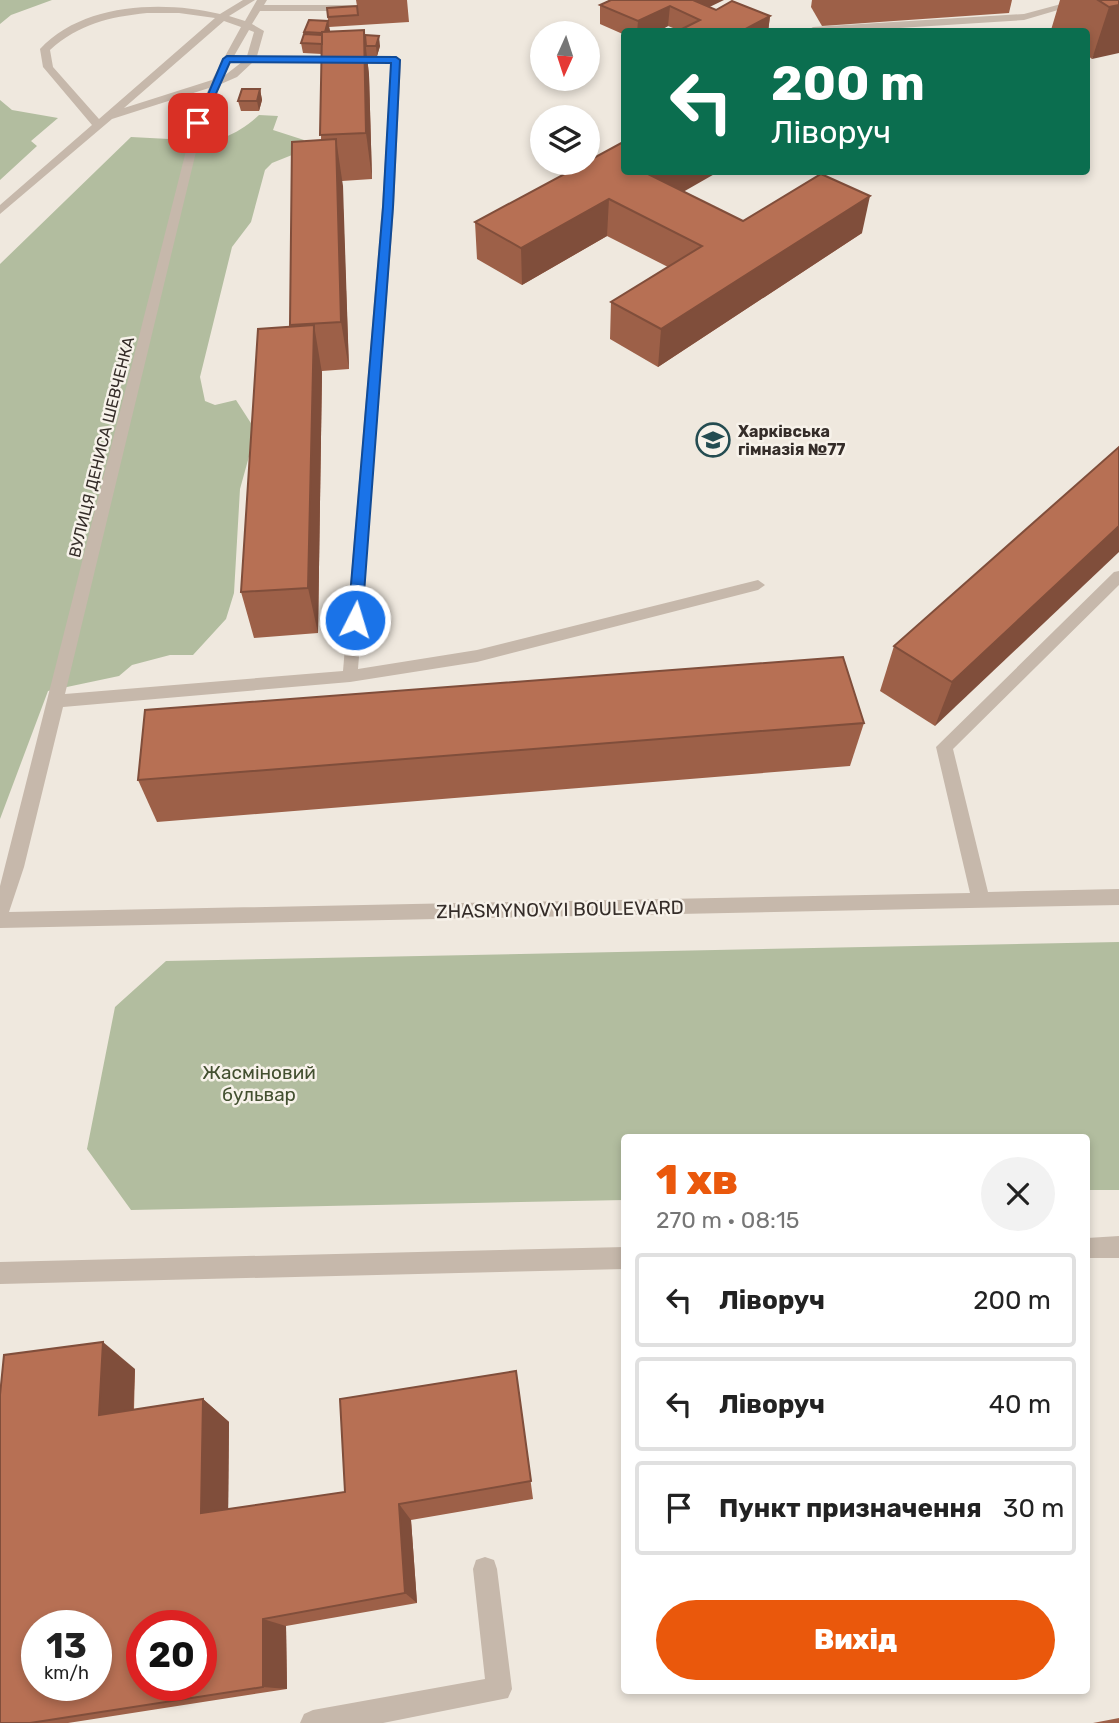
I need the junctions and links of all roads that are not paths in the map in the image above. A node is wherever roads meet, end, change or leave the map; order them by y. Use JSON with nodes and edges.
{"nodes":[{"id":1,"x":398,"y":0,"type":"edge"},
{"id":2,"x":1087,"y":0,"type":"edge"},
{"id":3,"x":257,"y":3,"type":"edge"},
{"id":4,"x":226,"y":13,"type":"junction"},
{"id":5,"x":249,"y":24,"type":"junction"},
{"id":6,"x":843,"y":28,"type":"edge"},
{"id":7,"x":227,"y":59,"type":"junction"},
{"id":8,"x":251,"y":59,"type":"junction"},
{"id":9,"x":215,"y":84,"type":"junction"},
{"id":10,"x":100,"y":121,"type":"junction"},
{"id":11,"x":0,"y":211,"type":"edge"},
{"id":12,"x":1119,"y":576,"type":"edge"},
{"id":13,"x":758,"y":584,"type":"dead end"},
{"id":14,"x":350,"y":676,"type":"junction"},
{"id":15,"x":56,"y":701,"type":"junction"},
{"id":16,"x":1119,"y":897,"type":"edge"},
{"id":17,"x":981,"y":900,"type":"junction"},
{"id":18,"x":0,"y":913,"type":"edge"},
{"id":19,"x":0,"y":920,"type":"edge"},
{"id":20,"x":1119,"y":1247,"type":"edge"},
{"id":21,"x":1090,"y":1248,"type":"edge"},
{"id":22,"x":621,"y":1258,"type":"edge"},
{"id":23,"x":0,"y":1273,"type":"edge"},
{"id":24,"x":485,"y":1569,"type":"dead end"},
{"id":25,"x":313,"y":1723,"type":"edge"}],
"edges":[{"from":1,"to":3,"type":"street"},
{"from":2,"to":6,"type":"street"},
{"from":3,"to":4,"type":"street"},
{"from":3,"to":5,"type":"street","name":"ВУЛИЦЯ ДЕНИСА ШЕВЧЕНКА"},
{"from":4,"to":5,"type":"street"},
{"from":4,"to":10,"type":"street"},
{"from":4,"to":10,"type":"street"},
{"from":5,"to":7,"type":"street","name":"ВУЛИЦЯ ДЕНИСА ШЕВЧЕНКА"},
{"from":5,"to":8,"type":"street"},
{"from":7,"to":8,"type":"street"},
{"from":7,"to":9,"type":"street","name":"ВУЛИЦЯ ДЕНИСА ШЕВЧЕНКА"},
{"from":8,"to":9,"type":"street"},
{"from":8,"to":14,"type":"street"},
{"from":9,"to":10,"type":"street"},
{"from":9,"to":15,"type":"street","name":"ВУЛИЦЯ ДЕНИСА ШЕВЧЕНКА"},
{"from":10,"to":11,"type":"street"},
{"from":12,"to":17,"type":"street"},
{"from":13,"to":14,"type":"street"},
{"from":14,"to":15,"type":"street"},
{"from":15,"to":18,"type":"street","name":"ВУЛИЦЯ ДЕНИСА ШЕВЧЕНКА"},
{"from":16,"to":17,"type":"street","name":"ZHASMYNOVYI BOULEVARD"},
{"from":17,"to":19,"type":"street","name":"ZHASMYNOVYI BOULEVARD"},
{"from":20,"to":21,"type":"street"},
{"from":22,"to":23,"type":"street"},
{"from":24,"to":25,"type":"street"}]}
